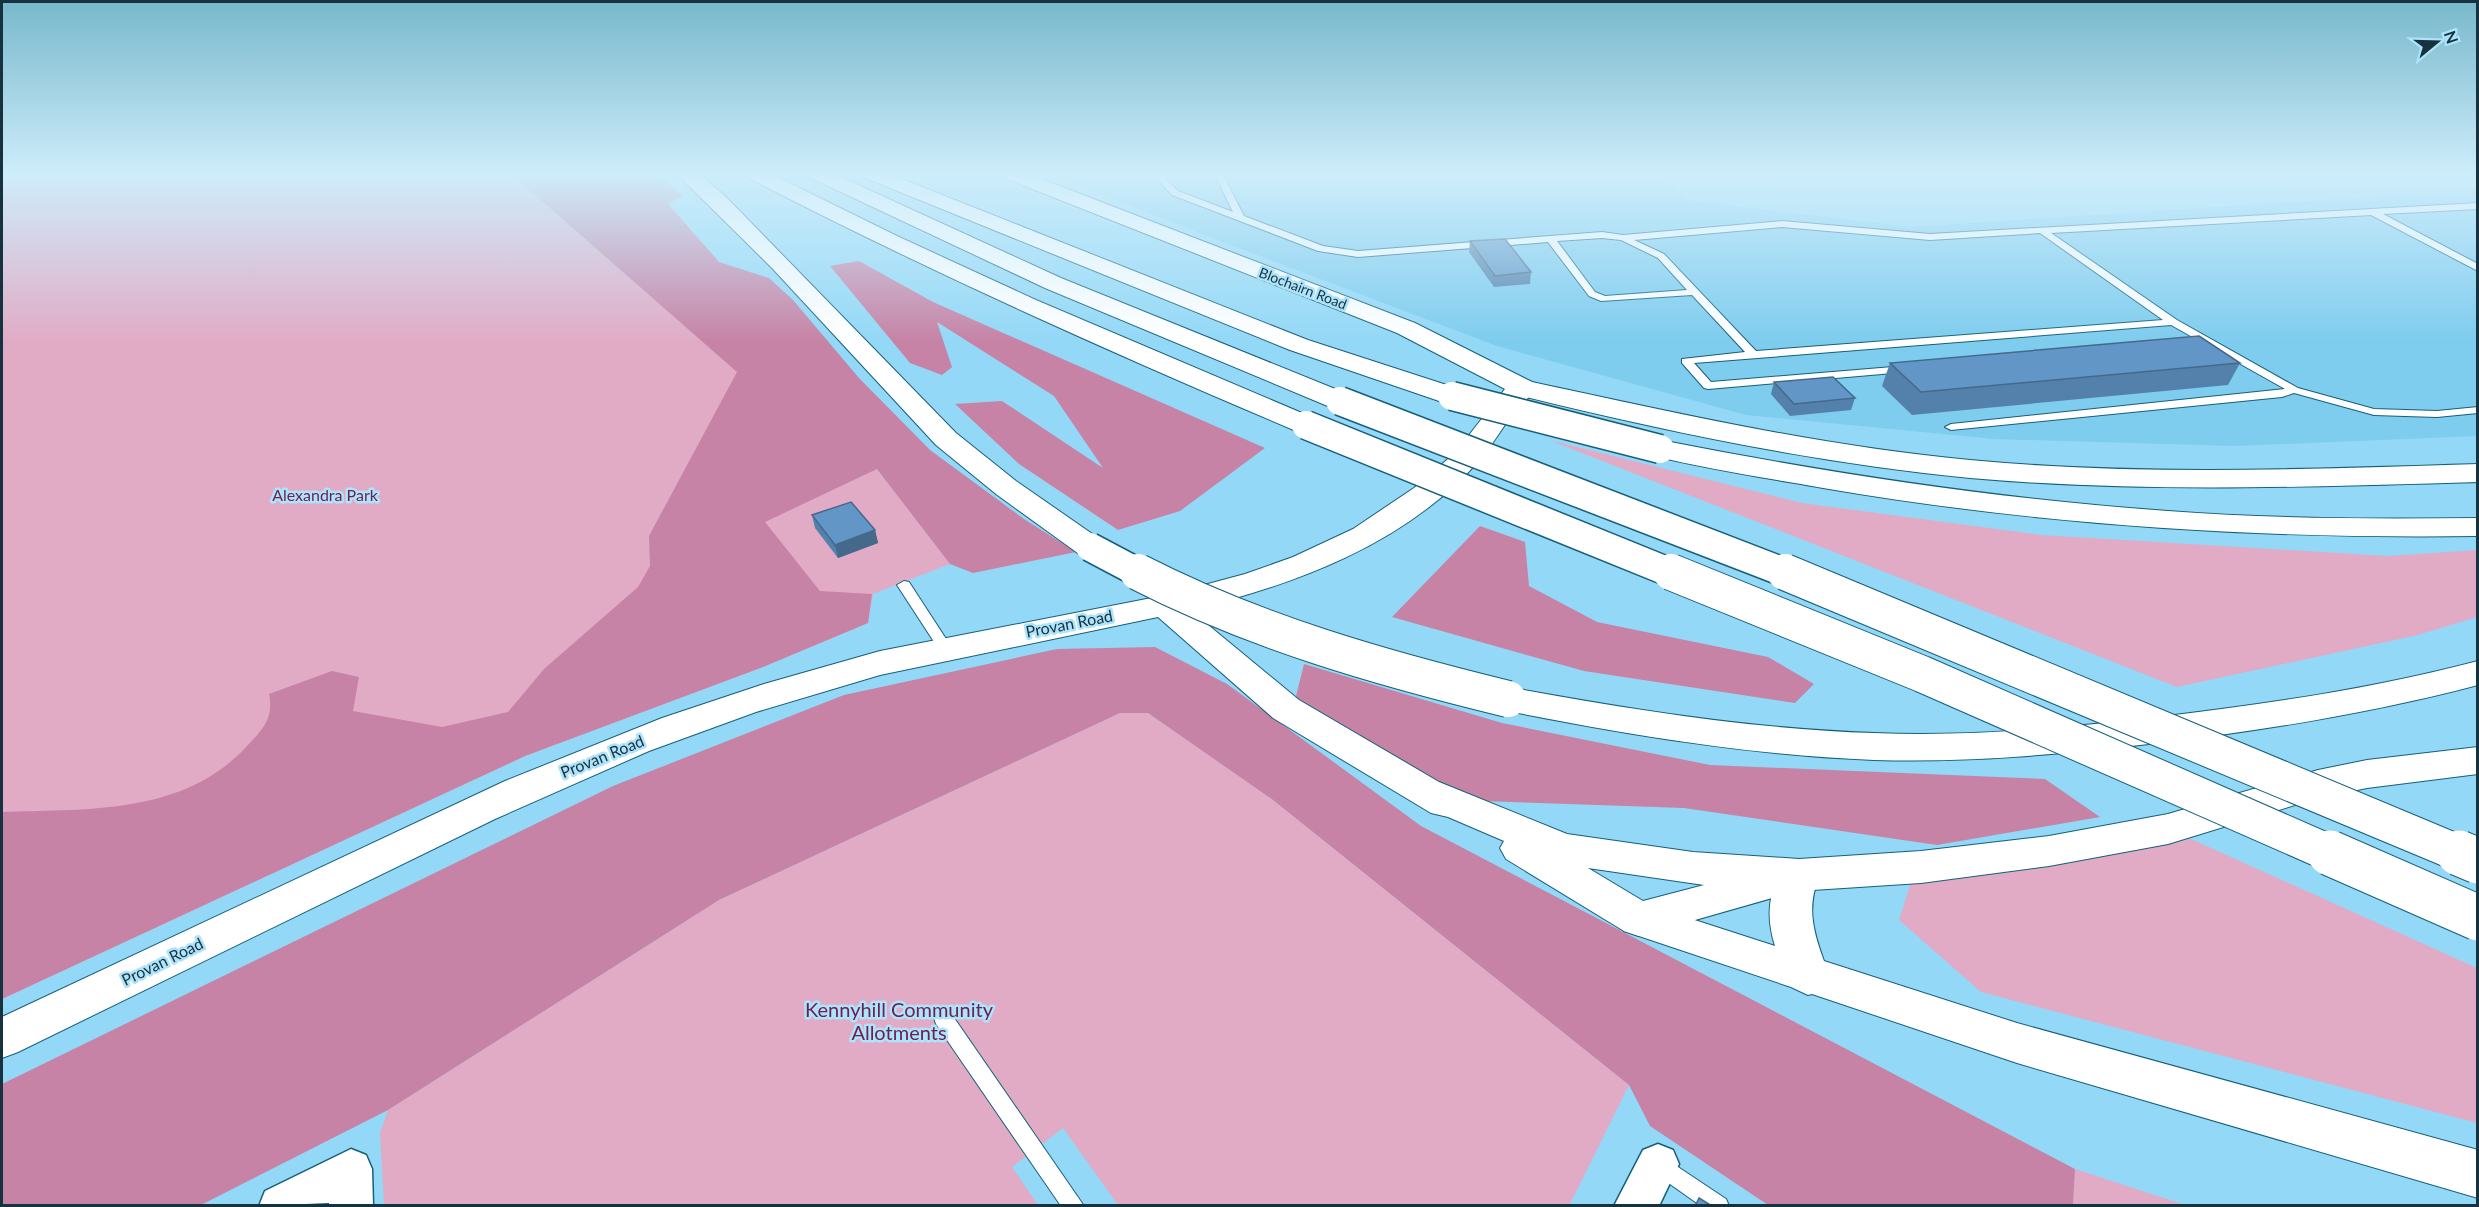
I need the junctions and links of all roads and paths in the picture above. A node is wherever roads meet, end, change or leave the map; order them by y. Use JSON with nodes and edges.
{"nodes":[{"id":1,"x":747,"y":229,"type":"edge"},
{"id":2,"x":866,"y":229,"type":"edge"},
{"id":3,"x":937,"y":229,"type":"edge"},
{"id":4,"x":1010,"y":229,"type":"edge"},
{"id":5,"x":1153,"y":229,"type":"edge"},
{"id":6,"x":1269,"y":229,"type":"edge"},
{"id":7,"x":1722,"y":229,"type":"edge"},
{"id":8,"x":1843,"y":229,"type":"edge"},
{"id":9,"x":2052,"y":229,"type":"edge"},
{"id":10,"x":2405,"y":229,"type":"edge"},
{"id":11,"x":2041,"y":230,"type":"junction"},
{"id":12,"x":1623,"y":238,"type":"junction"},
{"id":13,"x":1551,"y":239,"type":"junction"},
{"id":14,"x":2478,"y":268,"type":"edge"},
{"id":15,"x":1695,"y":292,"type":"junction"},
{"id":16,"x":2173,"y":322,"type":"junction"},
{"id":17,"x":2209,"y":343,"type":"junction"},
{"id":18,"x":2185,"y":345,"type":"edge"},
{"id":19,"x":1753,"y":354,"type":"junction"},
{"id":20,"x":1923,"y":367,"type":"edge"},
{"id":21,"x":1523,"y":388,"type":"junction"},
{"id":22,"x":2294,"y":390,"type":"junction"},
{"id":23,"x":2478,"y":410,"type":"edge"},
{"id":24,"x":1951,"y":427,"type":"dead end"},
{"id":25,"x":2478,"y":473,"type":"edge"},
{"id":26,"x":2478,"y":527,"type":"edge"},
{"id":27,"x":904,"y":585,"type":"dead end"},
{"id":28,"x":1163,"y":604,"type":"junction"},
{"id":29,"x":945,"y":648,"type":"junction"},
{"id":30,"x":2478,"y":673,"type":"edge"},
{"id":31,"x":2478,"y":760,"type":"edge"},
{"id":32,"x":1427,"y":792,"type":"junction"},
{"id":33,"x":2478,"y":861,"type":"edge"},
{"id":34,"x":1798,"y":875,"type":"junction"},
{"id":35,"x":2478,"y":918,"type":"edge"},
{"id":36,"x":1639,"y":919,"type":"junction"},
{"id":37,"x":1808,"y":976,"type":"junction"},
{"id":38,"x":943,"y":1017,"type":"dead end"},
{"id":39,"x":2,"y":1038,"type":"edge"},
{"id":40,"x":1658,"y":1164,"type":"joint"},
{"id":41,"x":2478,"y":1174,"type":"edge"},
{"id":42,"x":351,"y":1188,"type":"edge"},
{"id":43,"x":281,"y":1206,"type":"edge"},
{"id":44,"x":1074,"y":1206,"type":"edge"},
{"id":45,"x":1636,"y":1206,"type":"edge"},
{"id":46,"x":1719,"y":1206,"type":"edge"}],
"edges":[{"from":1,"to":30,"type":"main road","bridge":true},
{"from":2,"to":35,"type":"main road","bridge":true},
{"from":3,"to":33,"type":"main road","bridge":true},
{"from":4,"to":26,"type":"main road","bridge":true},
{"from":5,"to":21,"type":"main road","name":"Blochairn Road"},
{"from":6,"to":13,"type":"lane"},
{"from":7,"to":12,"type":"lane"},
{"from":8,"to":11,"type":"lane"},
{"from":9,"to":11,"type":"lane"},
{"from":10,"to":14,"type":"lane"},
{"from":11,"to":16,"type":"lane"},
{"from":12,"to":13,"type":"lane"},
{"from":12,"to":15,"type":"lane"},
{"from":13,"to":15,"type":"lane"},
{"from":15,"to":19,"type":"lane"},
{"from":16,"to":17,"type":"lane"},
{"from":16,"to":19,"type":"lane"},
{"from":17,"to":18,"type":"lane"},
{"from":17,"to":22,"type":"lane"},
{"from":19,"to":20,"type":"lane"},
{"from":21,"to":25,"type":"main road","name":"Blochairn Road"},
{"from":21,"to":28,"type":"main road","name":"Provan Road"},
{"from":22,"to":23,"type":"lane"},
{"from":22,"to":24,"type":"lane"},
{"from":27,"to":29,"type":"lane"},
{"from":28,"to":29,"type":"main road","name":"Provan Road"},
{"from":28,"to":32,"type":"main road"},
{"from":29,"to":39,"type":"main road","name":"Provan Road"},
{"from":31,"to":34,"type":"main road"},
{"from":32,"to":34,"type":"main road"},
{"from":32,"to":36,"type":"main road"},
{"from":34,"to":36,"type":"main road"},
{"from":34,"to":37,"type":"main road"},
{"from":36,"to":37,"type":"main road"},
{"from":37,"to":41,"type":"main road"},
{"from":38,"to":44,"type":"lane"},
{"from":40,"to":45,"type":"street"},
{"from":40,"to":46,"type":"lane"},
{"from":42,"to":43,"type":"street"}]}
